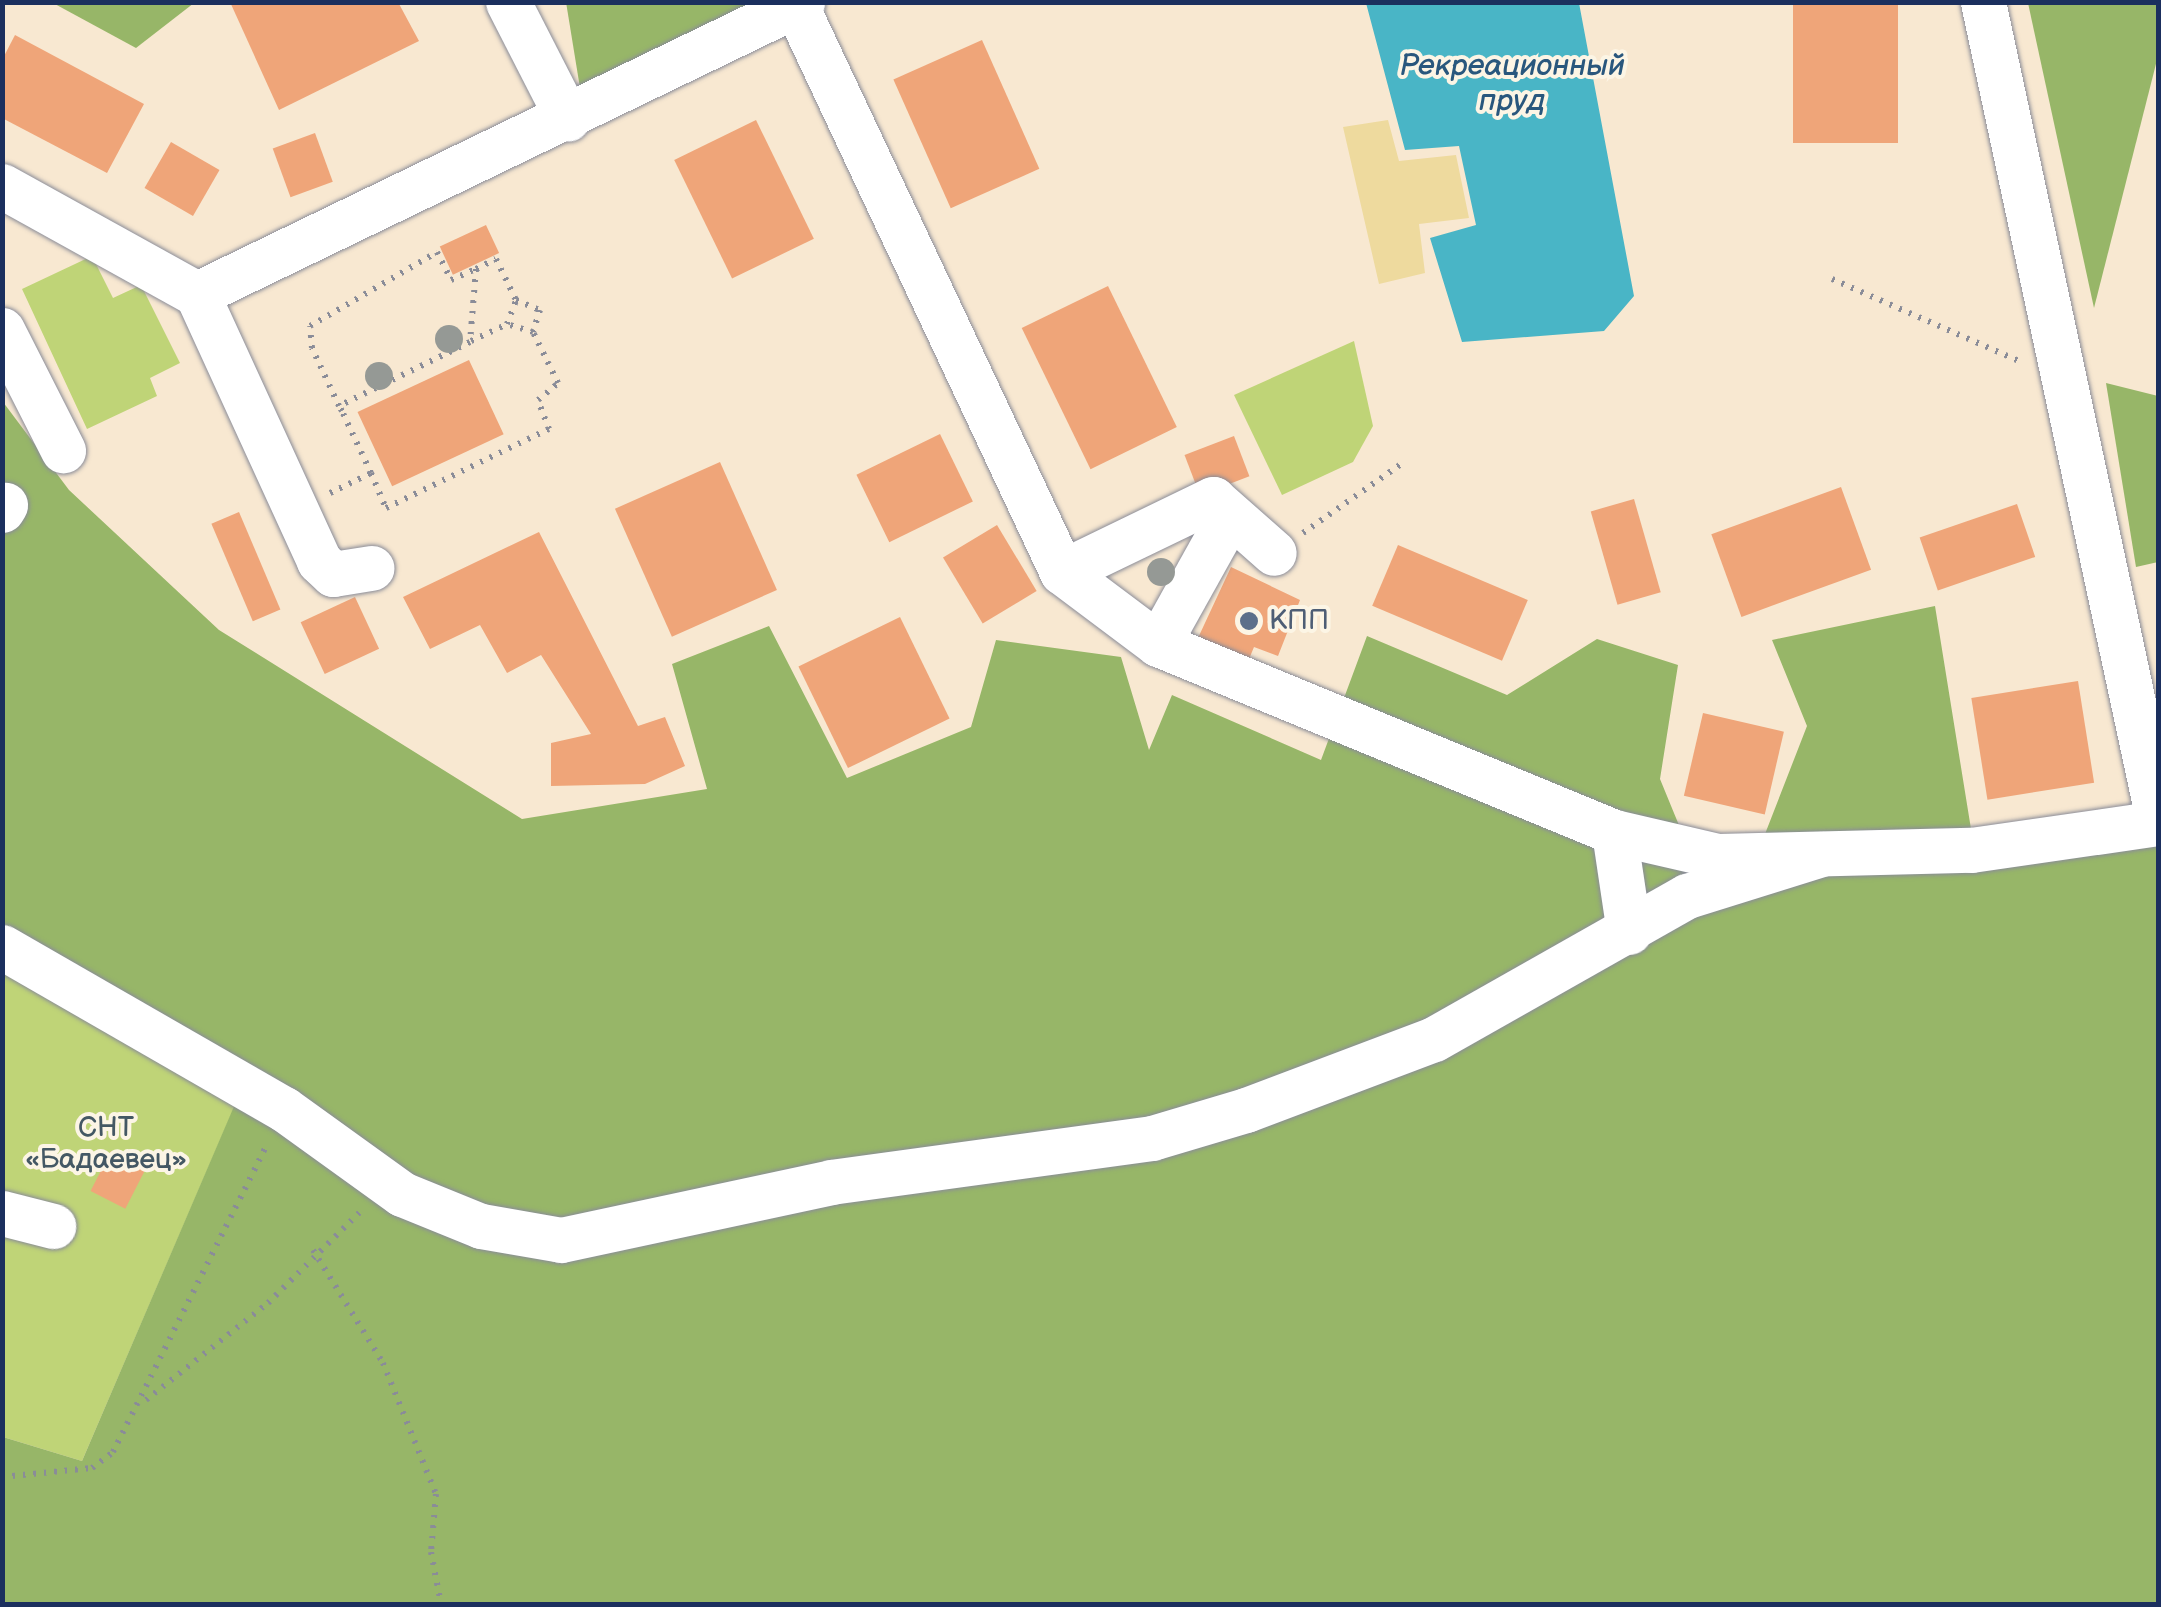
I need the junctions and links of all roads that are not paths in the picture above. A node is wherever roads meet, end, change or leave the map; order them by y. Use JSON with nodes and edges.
{"nodes":[{"id":1,"x":508,"y":2,"type":"edge"},
{"id":2,"x":1984,"y":2,"type":"edge"},
{"id":3,"x":799,"y":4,"type":"edge"},
{"id":4,"x":568,"y":119,"type":"junction"},
{"id":5,"x":3,"y":188,"type":"edge"},
{"id":6,"x":197,"y":294,"type":"junction"},
{"id":7,"x":2,"y":330,"type":"edge"},
{"id":8,"x":63,"y":450,"type":"dead end"},
{"id":9,"x":1227,"y":520,"type":"junction"},
{"id":10,"x":1274,"y":553,"type":"road end"},
{"id":11,"x":372,"y":568,"type":"dead end"},
{"id":12,"x":1062,"y":572,"type":"junction"},
{"id":13,"x":1173,"y":652,"type":"junction"},
{"id":14,"x":2158,"y":821,"type":"edge"},
{"id":15,"x":1614,"y":832,"type":"junction"},
{"id":16,"x":1822,"y":854,"type":"junction"},
{"id":17,"x":1629,"y":932,"type":"junction"},
{"id":18,"x":2,"y":948,"type":"edge"},
{"id":19,"x":2,"y":1213,"type":"edge"},
{"id":20,"x":53,"y":1226,"type":"dead end"}],
"edges":[{"from":1,"to":4,"type":"street"},
{"from":2,"to":14,"type":"street"},
{"from":3,"to":4,"type":"street"},
{"from":3,"to":12,"type":"street"},
{"from":4,"to":6,"type":"street"},
{"from":5,"to":6,"type":"street"},
{"from":6,"to":11,"type":"street"},
{"from":7,"to":8,"type":"street"},
{"from":9,"to":10,"type":"street"},
{"from":9,"to":12,"type":"street"},
{"from":9,"to":13,"type":"street"},
{"from":12,"to":13,"type":"street"},
{"from":13,"to":15,"type":"street"},
{"from":14,"to":16,"type":"street"},
{"from":15,"to":16,"type":"street"},
{"from":15,"to":17,"type":"street"},
{"from":16,"to":17,"type":"street"},
{"from":17,"to":18,"type":"street"},
{"from":19,"to":20,"type":"street"}]}
